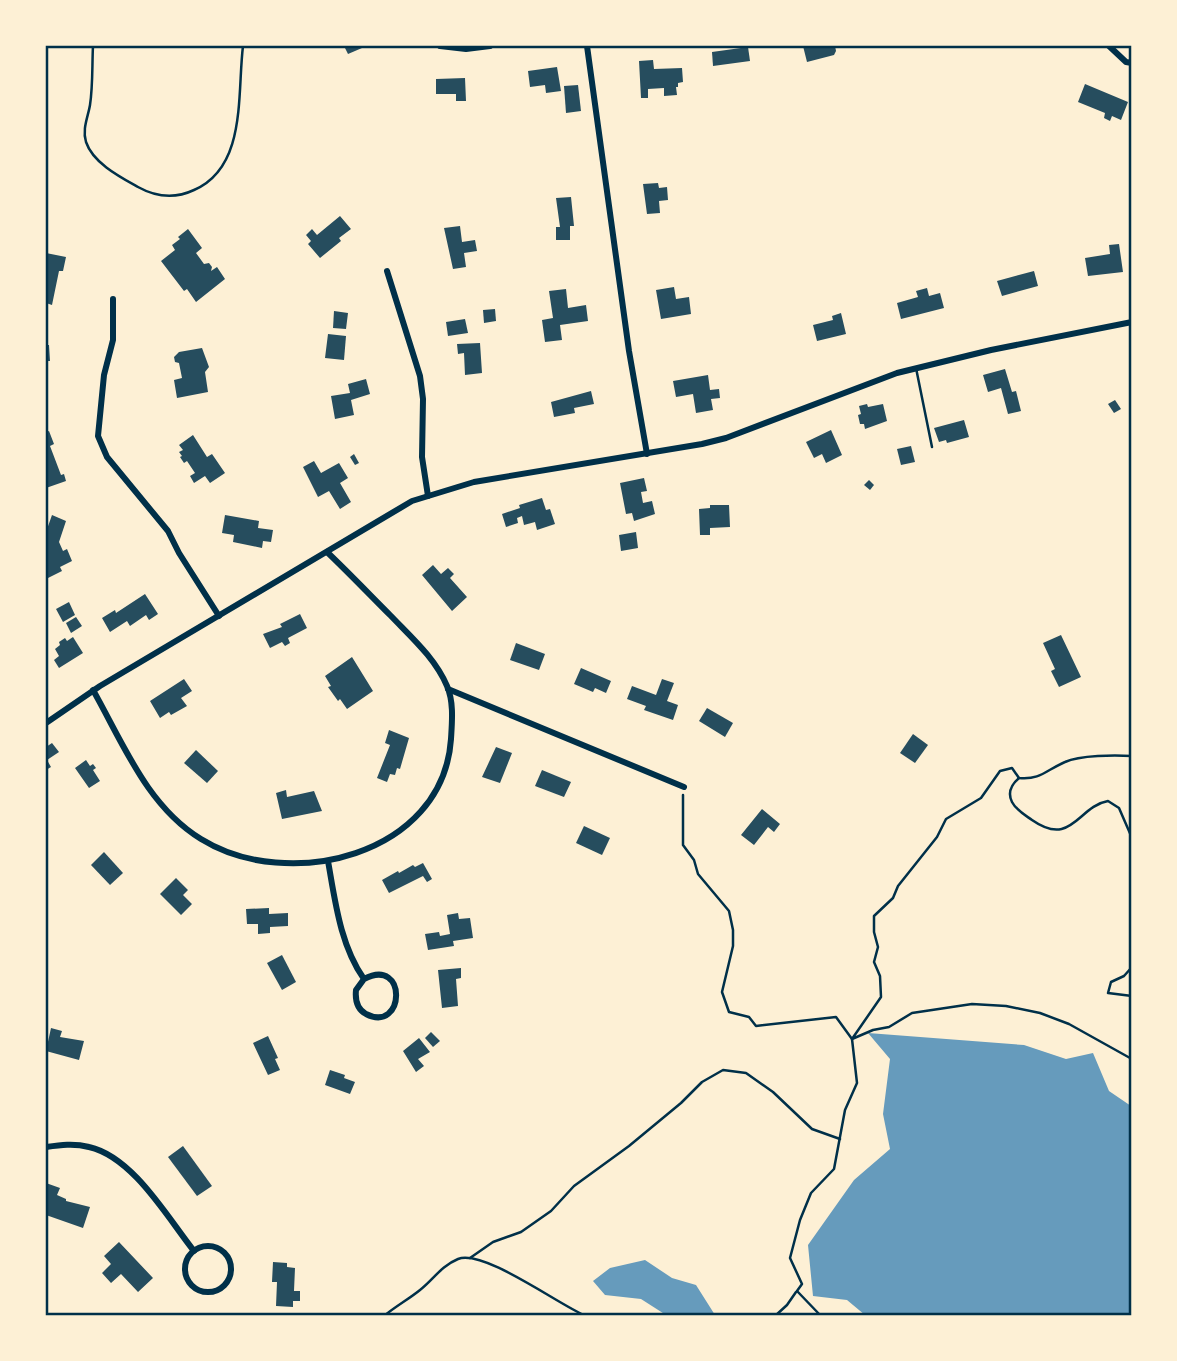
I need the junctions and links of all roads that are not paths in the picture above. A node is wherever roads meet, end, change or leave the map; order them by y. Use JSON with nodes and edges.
{"nodes":[{"id":1,"x":93,"y":46,"type":"edge"},
{"id":2,"x":243,"y":46,"type":"edge"},
{"id":3,"x":440,"y":46,"type":"edge"},
{"id":4,"x":490,"y":46,"type":"edge"},
{"id":5,"x":587,"y":46,"type":"edge"},
{"id":6,"x":1109,"y":46,"type":"edge"},
{"id":7,"x":1132,"y":63,"type":"edge"},
{"id":8,"x":387,"y":271,"type":"dead end"},
{"id":9,"x":113,"y":299,"type":"dead end"},
{"id":10,"x":1132,"y":322,"type":"edge"},
{"id":11,"x":916,"y":368,"type":"junction"},
{"id":12,"x":932,"y":447,"type":"dead end"},
{"id":13,"x":648,"y":454,"type":"junction"},
{"id":14,"x":428,"y":496,"type":"junction"},
{"id":15,"x":327,"y":552,"type":"junction"},
{"id":16,"x":219,"y":616,"type":"junction"},
{"id":17,"x":448,"y":689,"type":"junction"},
{"id":18,"x":93,"y":690,"type":"junction"},
{"id":19,"x":46,"y":723,"type":"edge"},
{"id":20,"x":684,"y":787,"type":"road end"},
{"id":21,"x":328,"y":861,"type":"junction"},
{"id":22,"x":364,"y":979,"type":"junction"},
{"id":23,"x":46,"y":1147,"type":"edge"},
{"id":24,"x":194,"y":1251,"type":"junction"}],
"edges":[{"from":1,"to":2,"type":"lane"},
{"from":3,"to":4,"type":"street"},
{"from":5,"to":13,"type":"street"},
{"from":6,"to":7,"type":"street"},
{"from":8,"to":14,"type":"street"},
{"from":9,"to":16,"type":"street"},
{"from":10,"to":11,"type":"street"},
{"from":11,"to":12,"type":"lane"},
{"from":11,"to":13,"type":"street"},
{"from":13,"to":14,"type":"street"},
{"from":14,"to":15,"type":"street"},
{"from":15,"to":16,"type":"street"},
{"from":15,"to":17,"type":"street"},
{"from":16,"to":18,"type":"street"},
{"from":17,"to":20,"type":"street"},
{"from":17,"to":21,"type":"street"},
{"from":18,"to":19,"type":"street"},
{"from":18,"to":21,"type":"street"},
{"from":21,"to":22,"type":"street"},
{"from":22,"to":22,"type":"street"},
{"from":23,"to":24,"type":"street"},
{"from":24,"to":24,"type":"street"}]}
